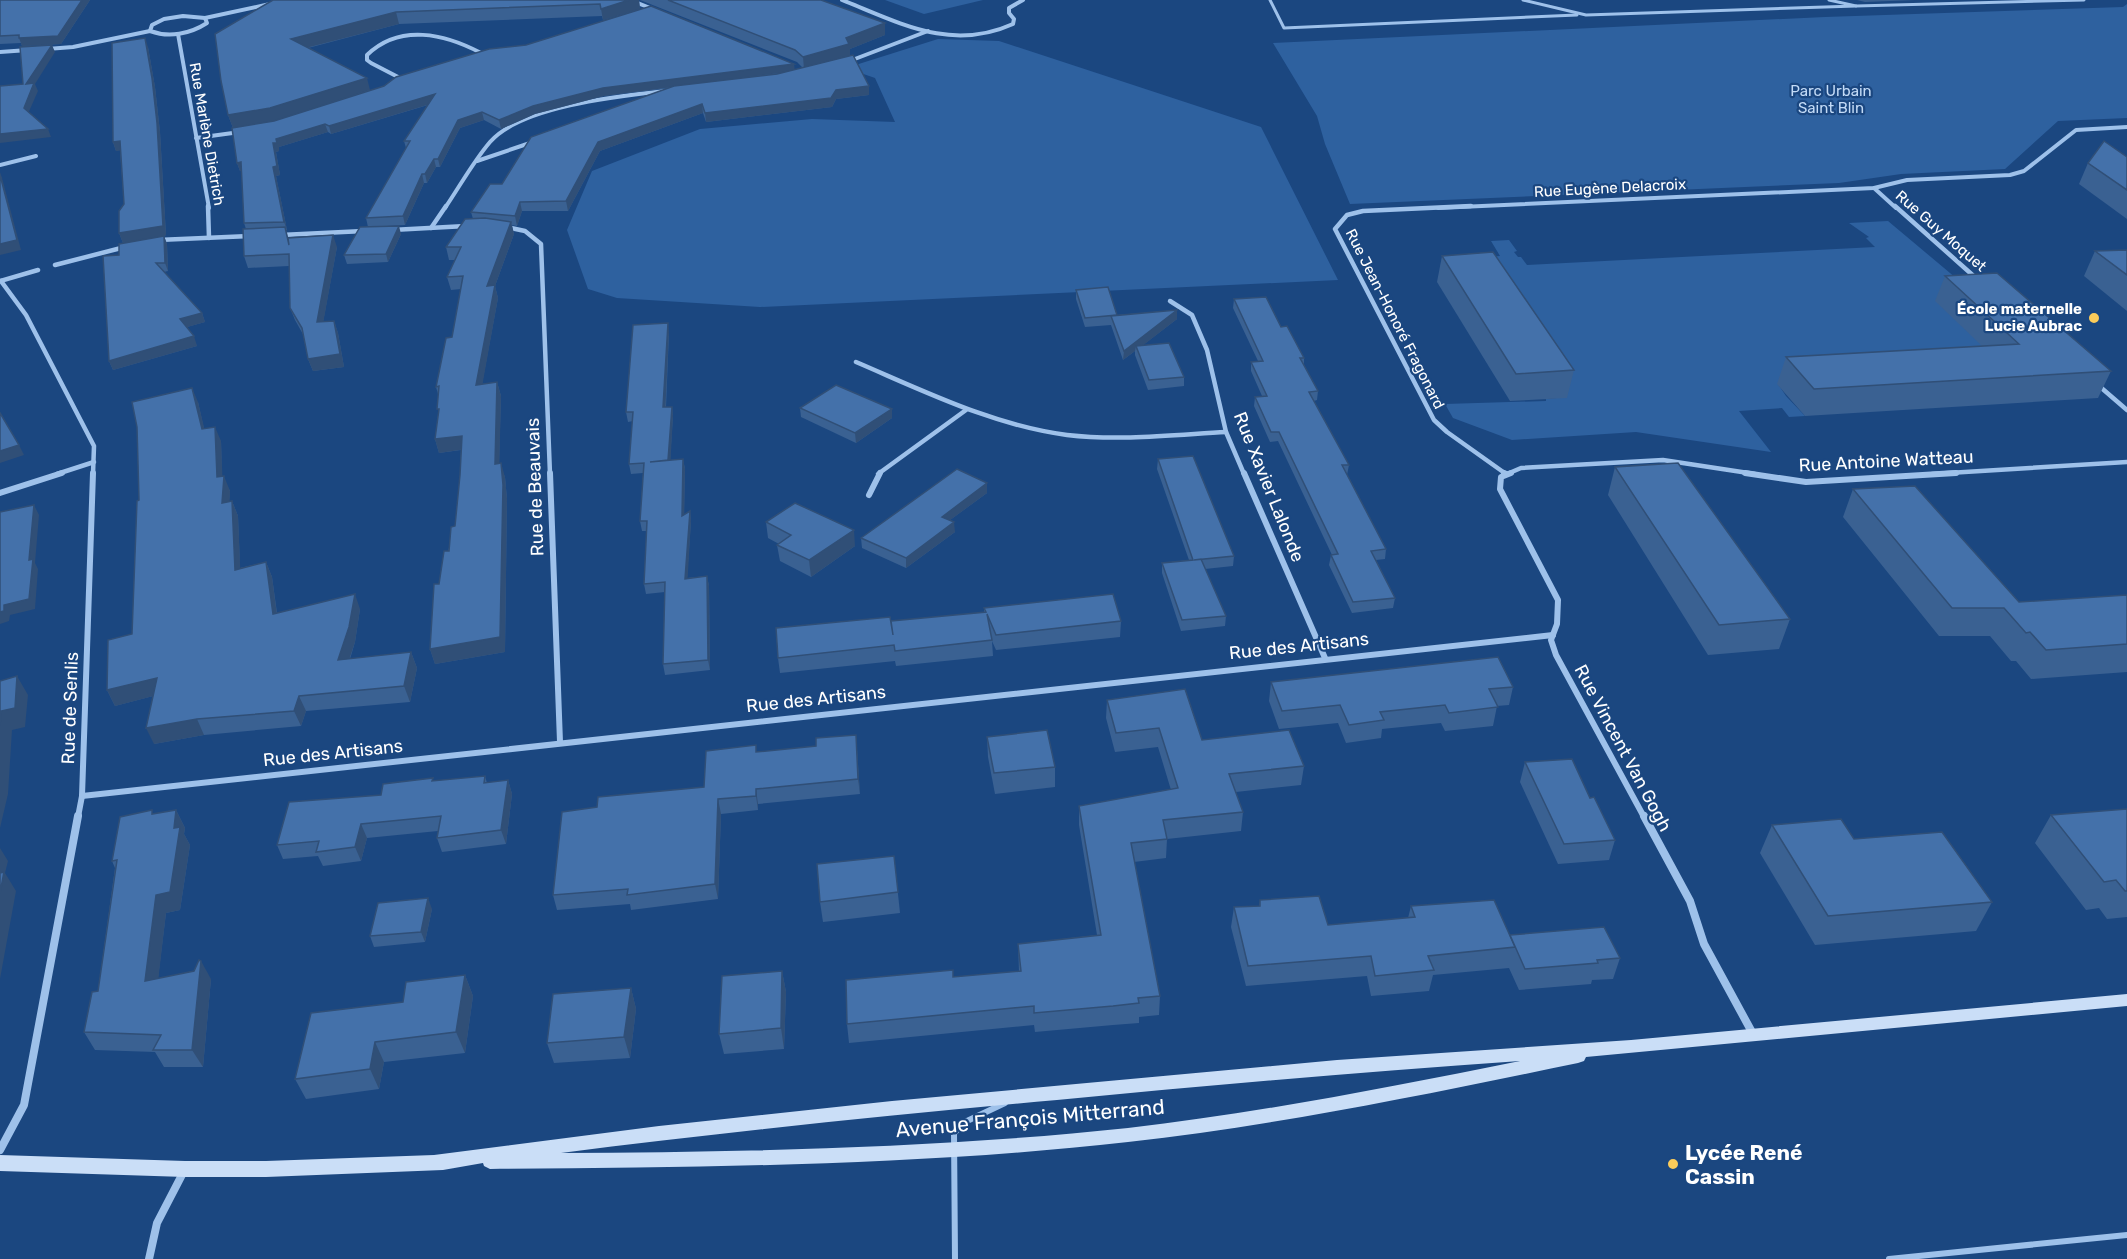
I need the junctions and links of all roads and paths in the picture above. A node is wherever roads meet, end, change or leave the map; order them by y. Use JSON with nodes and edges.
{"nodes":[{"id":1,"x":630,"y":0,"type":"edge"},
{"id":2,"x":842,"y":0,"type":"edge"},
{"id":3,"x":1023,"y":0,"type":"edge"},
{"id":4,"x":1270,"y":0,"type":"edge"},
{"id":5,"x":1523,"y":0,"type":"edge"},
{"id":6,"x":1829,"y":0,"type":"edge"},
{"id":7,"x":1983,"y":0,"type":"edge"},
{"id":8,"x":2084,"y":0,"type":"edge"},
{"id":9,"x":273,"y":4,"type":"edge"},
{"id":10,"x":1978,"y":4,"type":"junction"},
{"id":11,"x":1856,"y":6,"type":"junction"},
{"id":12,"x":653,"y":9,"type":"junction"},
{"id":13,"x":643,"y":12,"type":"edge"},
{"id":14,"x":663,"y":13,"type":"edge"},
{"id":15,"x":1586,"y":15,"type":"junction"},
{"id":16,"x":205,"y":18,"type":"junction"},
{"id":17,"x":150,"y":31,"type":"junction"},
{"id":18,"x":928,"y":32,"type":"junction"},
{"id":19,"x":178,"y":34,"type":"junction"},
{"id":20,"x":42,"y":49,"type":"edge"},
{"id":21,"x":31,"y":50,"type":"edge"},
{"id":22,"x":0,"y":52,"type":"edge"},
{"id":23,"x":492,"y":52,"type":"edge"},
{"id":24,"x":481,"y":53,"type":"junction"},
{"id":25,"x":471,"y":56,"type":"edge"},
{"id":26,"x":846,"y":62,"type":"edge"},
{"id":27,"x":410,"y":75,"type":"edge"},
{"id":28,"x":400,"y":78,"type":"junction"},
{"id":29,"x":393,"y":84,"type":"edge"},
{"id":30,"x":660,"y":97,"type":"edge"},
{"id":31,"x":2127,"y":127,"type":"edge"},
{"id":32,"x":243,"y":131,"type":"edge"},
{"id":33,"x":196,"y":138,"type":"junction"},
{"id":34,"x":542,"y":139,"type":"edge"},
{"id":35,"x":36,"y":156,"type":"dead end"},
{"id":36,"x":0,"y":158,"type":"edge"},
{"id":37,"x":477,"y":161,"type":"junction"},
{"id":38,"x":7,"y":163,"type":"junction"},
{"id":39,"x":0,"y":165,"type":"edge"},
{"id":40,"x":1874,"y":188,"type":"junction"},
{"id":41,"x":1347,"y":215,"type":"joint"},
{"id":42,"x":476,"y":226,"type":"edge"},
{"id":43,"x":498,"y":226,"type":"edge"},
{"id":44,"x":431,"y":228,"type":"junction"},
{"id":45,"x":384,"y":230,"type":"edge"},
{"id":46,"x":372,"y":231,"type":"edge"},
{"id":47,"x":279,"y":235,"type":"edge"},
{"id":48,"x":256,"y":236,"type":"edge"},
{"id":49,"x":209,"y":238,"type":"junction"},
{"id":50,"x":155,"y":241,"type":"edge"},
{"id":51,"x":129,"y":246,"type":"edge"},
{"id":52,"x":55,"y":265,"type":"dead end"},
{"id":53,"x":38,"y":270,"type":"dead end"},
{"id":54,"x":0,"y":281,"type":"edge"},
{"id":55,"x":1980,"y":281,"type":"edge"},
{"id":56,"x":1170,"y":301,"type":"dead end"},
{"id":57,"x":856,"y":362,"type":"dead end"},
{"id":58,"x":2092,"y":380,"type":"edge"},
{"id":59,"x":966,"y":410,"type":"junction"},
{"id":60,"x":2127,"y":410,"type":"edge"},
{"id":61,"x":1226,"y":432,"type":"junction"},
{"id":62,"x":94,"y":462,"type":"junction"},
{"id":63,"x":2127,"y":462,"type":"edge"},
{"id":64,"x":1506,"y":474,"type":"junction"},
{"id":65,"x":0,"y":493,"type":"edge"},
{"id":66,"x":869,"y":495,"type":"dead end"},
{"id":67,"x":1553,"y":635,"type":"junction"},
{"id":68,"x":1325,"y":658,"type":"junction"},
{"id":69,"x":560,"y":742,"type":"junction"},
{"id":70,"x":82,"y":796,"type":"junction"},
{"id":71,"x":2127,"y":1000,"type":"edge"},
{"id":72,"x":1753,"y":1035,"type":"junction"},
{"id":73,"x":1622,"y":1047,"type":"junction"},
{"id":74,"x":1019,"y":1097,"type":"junction"},
{"id":75,"x":953,"y":1149,"type":"junction"},
{"id":76,"x":0,"y":1150,"type":"edge"},
{"id":77,"x":435,"y":1162,"type":"junction"},
{"id":78,"x":0,"y":1163,"type":"edge"},
{"id":79,"x":185,"y":1169,"type":"junction"},
{"id":80,"x":2127,"y":1235,"type":"edge"},
{"id":81,"x":149,"y":1259,"type":"edge"},
{"id":82,"x":955,"y":1259,"type":"edge"},
{"id":83,"x":1889,"y":1259,"type":"edge"}],
"edges":[{"from":1,"to":12,"type":"street"},
{"from":2,"to":18,"type":"street"},
{"from":3,"to":18,"type":"street"},
{"from":4,"to":15,"type":"lane"},
{"from":5,"to":15,"type":"lane"},
{"from":6,"to":11,"type":"lane"},
{"from":7,"to":10,"type":"lane"},
{"from":8,"to":10,"type":"lane"},
{"from":9,"to":16,"type":"street"},
{"from":10,"to":11,"type":"lane"},
{"from":11,"to":15,"type":"lane"},
{"from":12,"to":13,"type":"street"},
{"from":12,"to":14,"type":"street"},
{"from":16,"to":17,"type":"street"},
{"from":16,"to":19,"type":"street"},
{"from":17,"to":19,"type":"street"},
{"from":17,"to":20,"type":"street"},
{"from":18,"to":26,"type":"street"},
{"from":19,"to":33,"type":"street","name":"Rue Marlène Dietrich"},
{"from":21,"to":22,"type":"street"},
{"from":23,"to":24,"type":"street"},
{"from":24,"to":25,"type":"street"},
{"from":24,"to":28,"type":"street"},
{"from":27,"to":28,"type":"street"},
{"from":28,"to":29,"type":"street"},
{"from":30,"to":37,"type":"street"},
{"from":31,"to":40,"type":"street","name":"Rue Eugène Delacroix"},
{"from":32,"to":33,"type":"street"},
{"from":33,"to":49,"type":"street","name":"Rue Marlène Dietrich"},
{"from":34,"to":37,"type":"street"},
{"from":35,"to":38,"type":"street"},
{"from":36,"to":38,"type":"street"},
{"from":37,"to":44,"type":"street"},
{"from":38,"to":39,"type":"street"},
{"from":40,"to":41,"type":"street","name":"Rue Eugène Delacroix"},
{"from":40,"to":55,"type":"street","name":"Rue Guy Moquet"},
{"from":41,"to":64,"type":"street","name":"Rue Jean-Honoré Fragonard"},
{"from":42,"to":44,"type":"street"},
{"from":43,"to":69,"type":"street","name":"Rue de Beauvais"},
{"from":44,"to":45,"type":"street"},
{"from":46,"to":47,"type":"street"},
{"from":48,"to":49,"type":"street"},
{"from":49,"to":50,"type":"street"},
{"from":51,"to":52,"type":"street"},
{"from":53,"to":54,"type":"street"},
{"from":54,"to":62,"type":"street","name":"Rue de Senlis"},
{"from":56,"to":61,"type":"street","name":"Rue Xavier Lalonde"},
{"from":57,"to":59,"type":"street"},
{"from":58,"to":60,"type":"street"},
{"from":59,"to":61,"type":"street"},
{"from":59,"to":66,"type":"street"},
{"from":61,"to":68,"type":"street","name":"Rue Xavier Lalonde"},
{"from":62,"to":65,"type":"street"},
{"from":62,"to":70,"type":"street","name":"Rue de Senlis"},
{"from":63,"to":64,"type":"street","name":"Rue Antoine Watteau"},
{"from":64,"to":67,"type":"street","name":"Rue Vincent Van Gogh"},
{"from":67,"to":68,"type":"street","name":"Rue des Artisans"},
{"from":67,"to":72,"type":"street","name":"Rue Vincent Van Gogh"},
{"from":68,"to":69,"type":"street","name":"Rue des Artisans"},
{"from":69,"to":70,"type":"street","name":"Rue des Artisans"},
{"from":70,"to":76,"type":"street","name":"Rue de Senlis"},
{"from":71,"to":72,"type":"main road","name":"Avenue François Mitterrand"},
{"from":72,"to":73,"type":"main road","name":"Avenue François Mitterrand"},
{"from":73,"to":74,"type":"main road","name":"Avenue François Mitterrand"},
{"from":73,"to":75,"type":"main road","name":"Avenue François Mitterrand"},
{"from":74,"to":75,"type":"lane"},
{"from":74,"to":77,"type":"main road","name":"Avenue François Mitterrand"},
{"from":75,"to":77,"type":"main road","name":"Avenue François Mitterrand"},
{"from":75,"to":82,"type":"lane"},
{"from":77,"to":79,"type":"main road","name":"Avenue François Mitterrand"},
{"from":78,"to":79,"type":"main road","name":"Avenue François Mitterrand"},
{"from":79,"to":81,"type":"street"},
{"from":80,"to":83,"type":"lane"}]}
